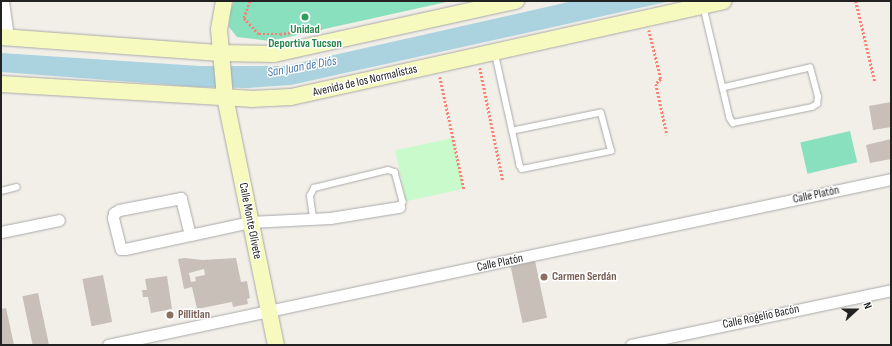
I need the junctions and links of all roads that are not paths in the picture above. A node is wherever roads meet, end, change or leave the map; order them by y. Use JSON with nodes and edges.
{"nodes":[{"id":1,"x":3,"y":1,"type":"edge"},
{"id":2,"x":224,"y":1,"type":"edge"},
{"id":3,"x":516,"y":1,"type":"edge"},
{"id":4,"x":723,"y":1,"type":"edge"},
{"id":5,"x":703,"y":5,"type":"junction"},
{"id":6,"x":4,"y":37,"type":"edge"},
{"id":7,"x":495,"y":52,"type":"junction"},
{"id":8,"x":220,"y":56,"type":"junction"},
{"id":9,"x":1,"y":84,"type":"edge"},
{"id":10,"x":723,"y":88,"type":"junction"},
{"id":11,"x":225,"y":95,"type":"junction"},
{"id":12,"x":512,"y":131,"type":"junction"},
{"id":13,"x":891,"y":179,"type":"edge"},
{"id":14,"x":17,"y":187,"type":"dead end"},
{"id":15,"x":1,"y":191,"type":"edge"},
{"id":16,"x":399,"y":207,"type":"joint"},
{"id":17,"x":313,"y":218,"type":"junction"},
{"id":18,"x":59,"y":220,"type":"dead end"},
{"id":19,"x":250,"y":222,"type":"junction"},
{"id":20,"x":1,"y":232,"type":"edge"},
{"id":21,"x":190,"y":235,"type":"junction"},
{"id":22,"x":891,"y":290,"type":"edge"},
{"id":23,"x":269,"y":312,"type":"junction"},
{"id":24,"x":108,"y":345,"type":"edge"},
{"id":25,"x":276,"y":345,"type":"edge"},
{"id":26,"x":631,"y":345,"type":"edge"}],
"edges":[{"from":1,"to":6,"type":"street"},
{"from":2,"to":8,"type":"street","name":"Calle Monte Olivete"},
{"from":3,"to":8,"type":"street"},
{"from":4,"to":5,"type":"street","name":"Avenida de los Normalistas"},
{"from":5,"to":7,"type":"street","name":"Avenida de los Normalistas"},
{"from":5,"to":10,"type":"lane"},
{"from":6,"to":8,"type":"street"},
{"from":7,"to":11,"type":"street","name":"Avenida de los Normalistas"},
{"from":7,"to":12,"type":"lane"},
{"from":8,"to":11,"type":"street","name":"Calle Monte Olivete"},
{"from":9,"to":11,"type":"street","name":"Avenida de los Normalistas"},
{"from":10,"to":10,"type":"lane"},
{"from":11,"to":19,"type":"street","name":"Calle Monte Olivete"},
{"from":12,"to":12,"type":"lane"},
{"from":13,"to":23,"type":"street","name":"Calle Platón"},
{"from":14,"to":15,"type":"lane"},
{"from":16,"to":17,"type":"street"},
{"from":16,"to":17,"type":"lane"},
{"from":17,"to":19,"type":"street"},
{"from":18,"to":20,"type":"street"},
{"from":19,"to":21,"type":"street"},
{"from":19,"to":23,"type":"street","name":"Calle Monte Olivete"},
{"from":21,"to":21,"type":"street"},
{"from":22,"to":26,"type":"street","name":"Calle Rogelio Bacón"},
{"from":23,"to":24,"type":"street","name":"Calle Platón"},
{"from":23,"to":25,"type":"street","name":"Calle Monte Olivete"}]}
